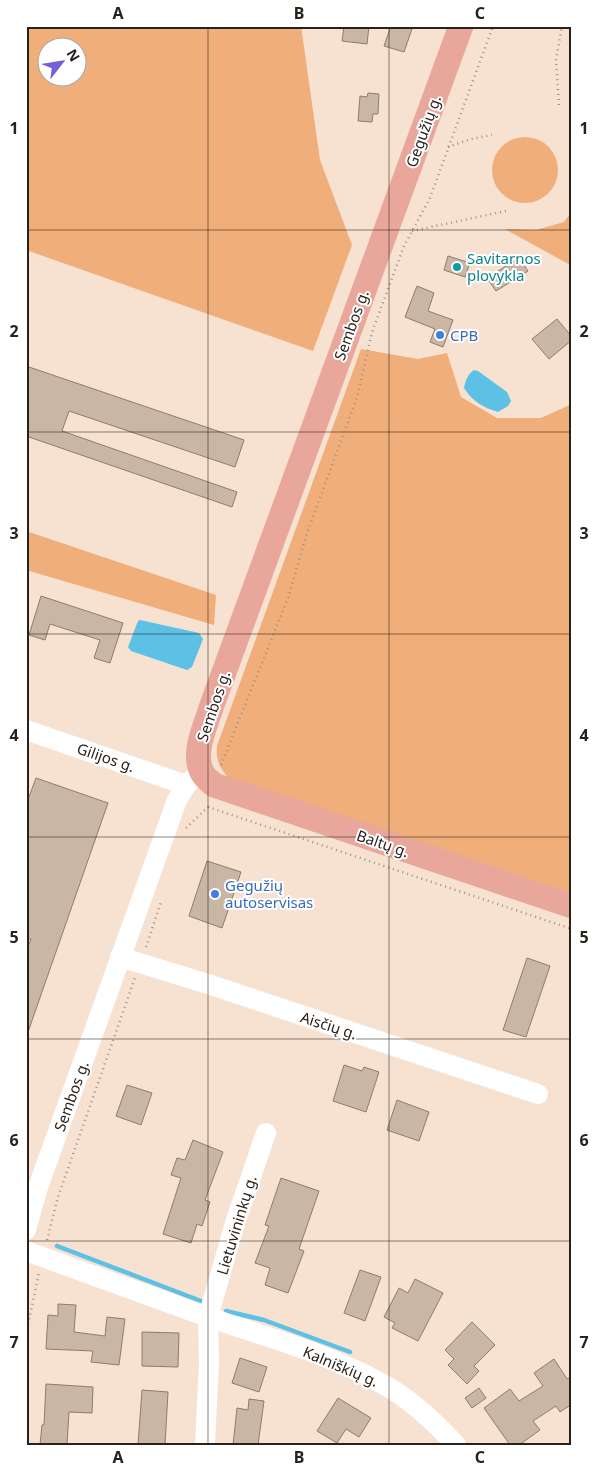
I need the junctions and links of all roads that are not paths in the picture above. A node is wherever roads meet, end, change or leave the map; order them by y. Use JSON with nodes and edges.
{"nodes":[{"id":1,"x":461,"y":26,"type":"edge"},
{"id":2,"x":384,"y":235,"type":"joint"},
{"id":3,"x":26,"y":730,"type":"edge"},
{"id":4,"x":202,"y":787,"type":"junction"},
{"id":5,"x":572,"y":906,"type":"edge"},
{"id":6,"x":120,"y":957,"type":"junction"},
{"id":7,"x":538,"y":1094,"type":"dead end"},
{"id":8,"x":266,"y":1133,"type":"dead end"},
{"id":9,"x":26,"y":1230,"type":"edge"},
{"id":10,"x":35,"y":1253,"type":"edge"},
{"id":11,"x":208,"y":1317,"type":"junction"},
{"id":12,"x":205,"y":1445,"type":"edge"},
{"id":13,"x":456,"y":1445,"type":"edge"}],
"edges":[{"from":1,"to":2,"type":"main road","name":"Gegužių g."},
{"from":2,"to":4,"type":"main road","name":"Sembos g."},
{"from":3,"to":4,"type":"street","name":"Gilijos g."},
{"from":4,"to":5,"type":"main road","name":"Baltų g."},
{"from":4,"to":6,"type":"street","name":"Sembos g."},
{"from":6,"to":7,"type":"street","name":"Aisčių g."},
{"from":6,"to":9,"type":"street","name":"Sembos g."},
{"from":8,"to":11,"type":"street","name":"Lietuvininkų g."},
{"from":10,"to":11,"type":"street","name":"Kalniškių g."},
{"from":11,"to":12,"type":"street"},
{"from":11,"to":13,"type":"street","name":"Kalniškių g."}]}
